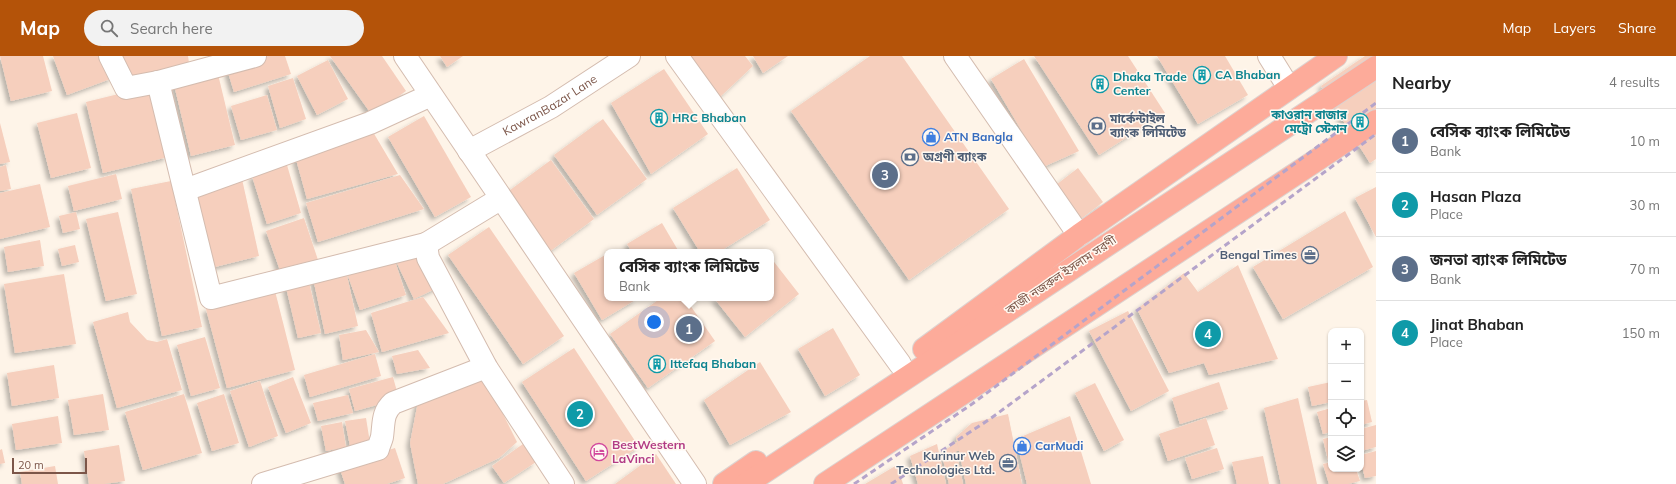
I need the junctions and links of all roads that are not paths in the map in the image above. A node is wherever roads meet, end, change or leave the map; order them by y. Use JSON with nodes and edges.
{"nodes":[{"id":1,"x":110,"y":56,"type":"edge"},
{"id":2,"x":255,"y":56,"type":"edge"},
{"id":3,"x":405,"y":56,"type":"edge"},
{"id":4,"x":630,"y":56,"type":"edge"},
{"id":5,"x":677,"y":56,"type":"edge"},
{"id":6,"x":955,"y":56,"type":"edge"},
{"id":7,"x":1269,"y":56,"type":"edge"},
{"id":8,"x":1336,"y":56,"type":"edge"},
{"id":9,"x":1376,"y":67,"type":"edge"},
{"id":10,"x":158,"y":82,"type":"junction"},
{"id":11,"x":1289,"y":88,"type":"junction"},
{"id":12,"x":431,"y":95,"type":"junction"},
{"id":13,"x":1376,"y":121,"type":"edge"},
{"id":14,"x":470,"y":151,"type":"junction"},
{"id":15,"x":185,"y":190,"type":"junction"},
{"id":16,"x":500,"y":199,"type":"junction"},
{"id":17,"x":1079,"y":235,"type":"junction"},
{"id":18,"x":426,"y":244,"type":"junction"},
{"id":19,"x":900,"y":364,"type":"junction"},
{"id":20,"x":486,"y":367,"type":"junction"},
{"id":21,"x":264,"y":484,"type":"edge"},
{"id":22,"x":563,"y":484,"type":"edge"},
{"id":23,"x":695,"y":484,"type":"edge"},
{"id":24,"x":724,"y":484,"type":"edge"},
{"id":25,"x":746,"y":484,"type":"edge"},
{"id":26,"x":825,"y":484,"type":"edge"}],
"edges":[{"from":1,"to":10,"type":"street"},
{"from":2,"to":10,"type":"street"},
{"from":3,"to":12,"type":"street"},
{"from":4,"to":14,"type":"street","name":"KawranBazar Lane"},
{"from":5,"to":19,"type":"street"},
{"from":6,"to":17,"type":"street"},
{"from":7,"to":11,"type":"street"},
{"from":8,"to":11,"type":"highway"},
{"from":9,"to":25,"type":"highway","name":"কাজী নজরুল ইসলাম সরণী"},
{"from":10,"to":15,"type":"street"},
{"from":11,"to":17,"type":"highway"},
{"from":12,"to":14,"type":"street"},
{"from":12,"to":15,"type":"street"},
{"from":13,"to":26,"type":"highway"},
{"from":14,"to":16,"type":"street"},
{"from":15,"to":18,"type":"street"},
{"from":16,"to":18,"type":"street"},
{"from":16,"to":23,"type":"street"},
{"from":17,"to":19,"type":"highway"},
{"from":18,"to":20,"type":"street"},
{"from":19,"to":24,"type":"highway"},
{"from":20,"to":21,"type":"street"},
{"from":20,"to":22,"type":"street"}]}
